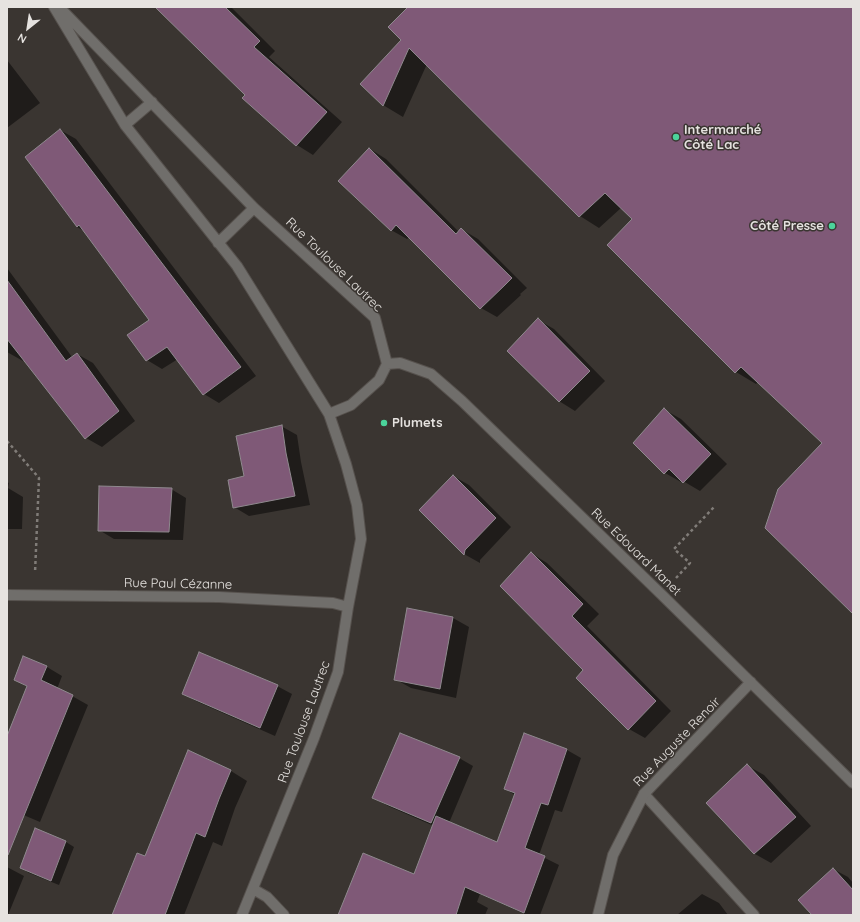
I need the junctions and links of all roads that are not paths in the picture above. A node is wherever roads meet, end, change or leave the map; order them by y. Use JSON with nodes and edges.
{"nodes":[{"id":1,"x":54,"y":7,"type":"edge"},
{"id":2,"x":59,"y":7,"type":"edge"},
{"id":3,"x":152,"y":102,"type":"junction"},
{"id":4,"x":125,"y":125,"type":"junction"},
{"id":5,"x":254,"y":208,"type":"junction"},
{"id":6,"x":218,"y":243,"type":"junction"},
{"id":7,"x":387,"y":364,"type":"junction"},
{"id":8,"x":329,"y":414,"type":"junction"},
{"id":9,"x":7,"y":595,"type":"edge"},
{"id":10,"x":348,"y":607,"type":"junction"},
{"id":11,"x":752,"y":682,"type":"junction"},
{"id":12,"x":853,"y":783,"type":"edge"},
{"id":13,"x":644,"y":794,"type":"junction"},
{"id":14,"x":253,"y":889,"type":"junction"},
{"id":15,"x":242,"y":915,"type":"edge"},
{"id":16,"x":284,"y":915,"type":"edge"},
{"id":17,"x":598,"y":915,"type":"edge"},
{"id":18,"x":754,"y":915,"type":"edge"}],
"edges":[{"from":1,"to":4,"type":"street","name":"Rue Toulouse Lautrec"},
{"from":2,"to":3,"type":"street","name":"Rue Toulouse Lautrec"},
{"from":3,"to":4,"type":"street"},
{"from":3,"to":5,"type":"street","name":"Rue Toulouse Lautrec"},
{"from":4,"to":6,"type":"street","name":"Rue Toulouse Lautrec"},
{"from":5,"to":6,"type":"street"},
{"from":5,"to":7,"type":"street","name":"Rue Toulouse Lautrec"},
{"from":6,"to":8,"type":"street","name":"Rue Toulouse Lautrec"},
{"from":7,"to":8,"type":"street"},
{"from":7,"to":11,"type":"street","name":"Rue Edouard Manet"},
{"from":8,"to":10,"type":"street","name":"Rue Toulouse Lautrec"},
{"from":9,"to":10,"type":"street","name":"Rue Paul Cézanne"},
{"from":10,"to":14,"type":"street","name":"Rue Toulouse Lautrec"},
{"from":11,"to":12,"type":"street","name":"Rue Edouard Manet"},
{"from":11,"to":13,"type":"street","name":"Rue Auguste Renoir"},
{"from":13,"to":17,"type":"street","name":"Rue Auguste Renoir"},
{"from":13,"to":18,"type":"street"},
{"from":14,"to":15,"type":"street","name":"Rue Toulouse Lautrec"},
{"from":14,"to":16,"type":"street"}]}
